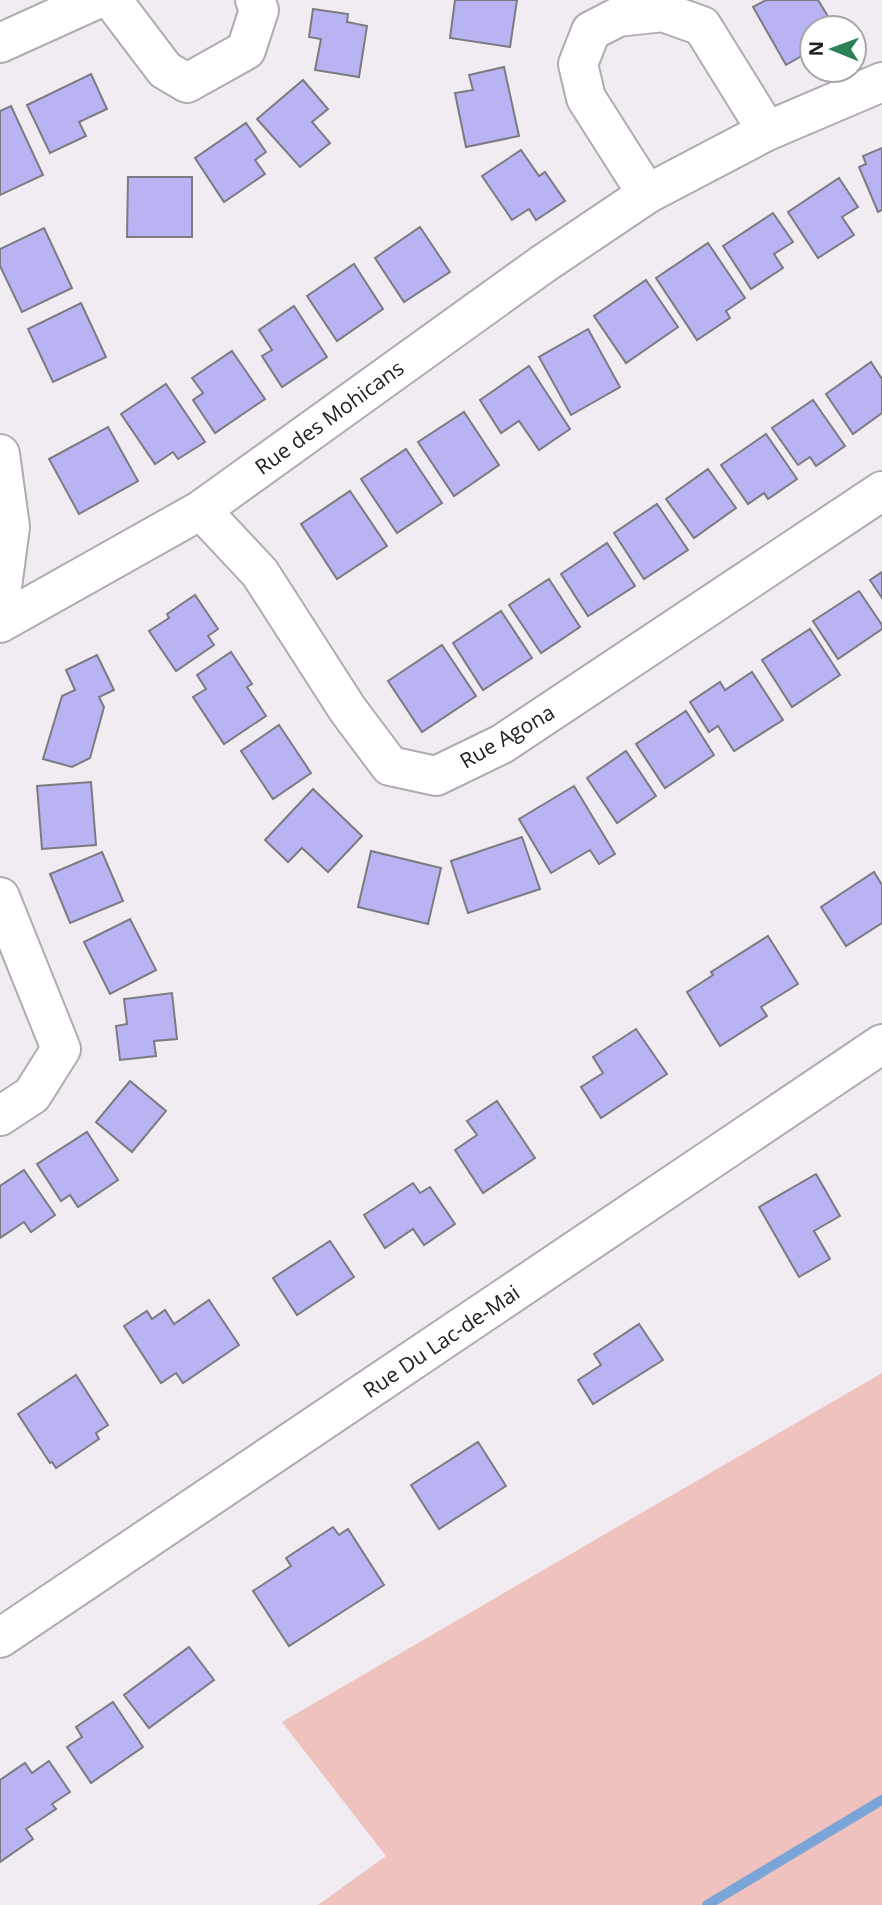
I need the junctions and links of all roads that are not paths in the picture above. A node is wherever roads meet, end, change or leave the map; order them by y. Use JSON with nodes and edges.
{"nodes":[{"id":1,"x":96,"y":0,"type":"edge"},
{"id":2,"x":112,"y":0,"type":"edge"},
{"id":3,"x":255,"y":0,"type":"edge"},
{"id":4,"x":0,"y":43,"type":"edge"},
{"id":5,"x":882,"y":82,"type":"edge"},
{"id":6,"x":767,"y":131,"type":"junction"},
{"id":7,"x":647,"y":194,"type":"junction"},
{"id":8,"x":0,"y":454,"type":"edge"},
{"id":9,"x":882,"y":491,"type":"edge"},
{"id":10,"x":201,"y":510,"type":"junction"},
{"id":11,"x":0,"y":602,"type":"edge"},
{"id":12,"x":0,"y":623,"type":"edge"},
{"id":13,"x":0,"y":897,"type":"edge"},
{"id":14,"x":882,"y":1044,"type":"edge"},
{"id":15,"x":0,"y":1116,"type":"edge"},
{"id":16,"x":0,"y":1638,"type":"edge"}],
"edges":[{"from":1,"to":4,"type":"street"},
{"from":2,"to":3,"type":"street"},
{"from":5,"to":6,"type":"street","name":"Rue des Mohicans"},
{"from":6,"to":7,"type":"street","name":"Rue des Mohicans"},
{"from":6,"to":7,"type":"street"},
{"from":7,"to":10,"type":"street","name":"Rue des Mohicans"},
{"from":8,"to":11,"type":"street"},
{"from":9,"to":10,"type":"street","name":"Rue Agona"},
{"from":10,"to":12,"type":"street","name":"Rue des Mohicans"},
{"from":13,"to":15,"type":"street"},
{"from":14,"to":16,"type":"street","name":"Rue Du Lac-de-Mai"}]}
